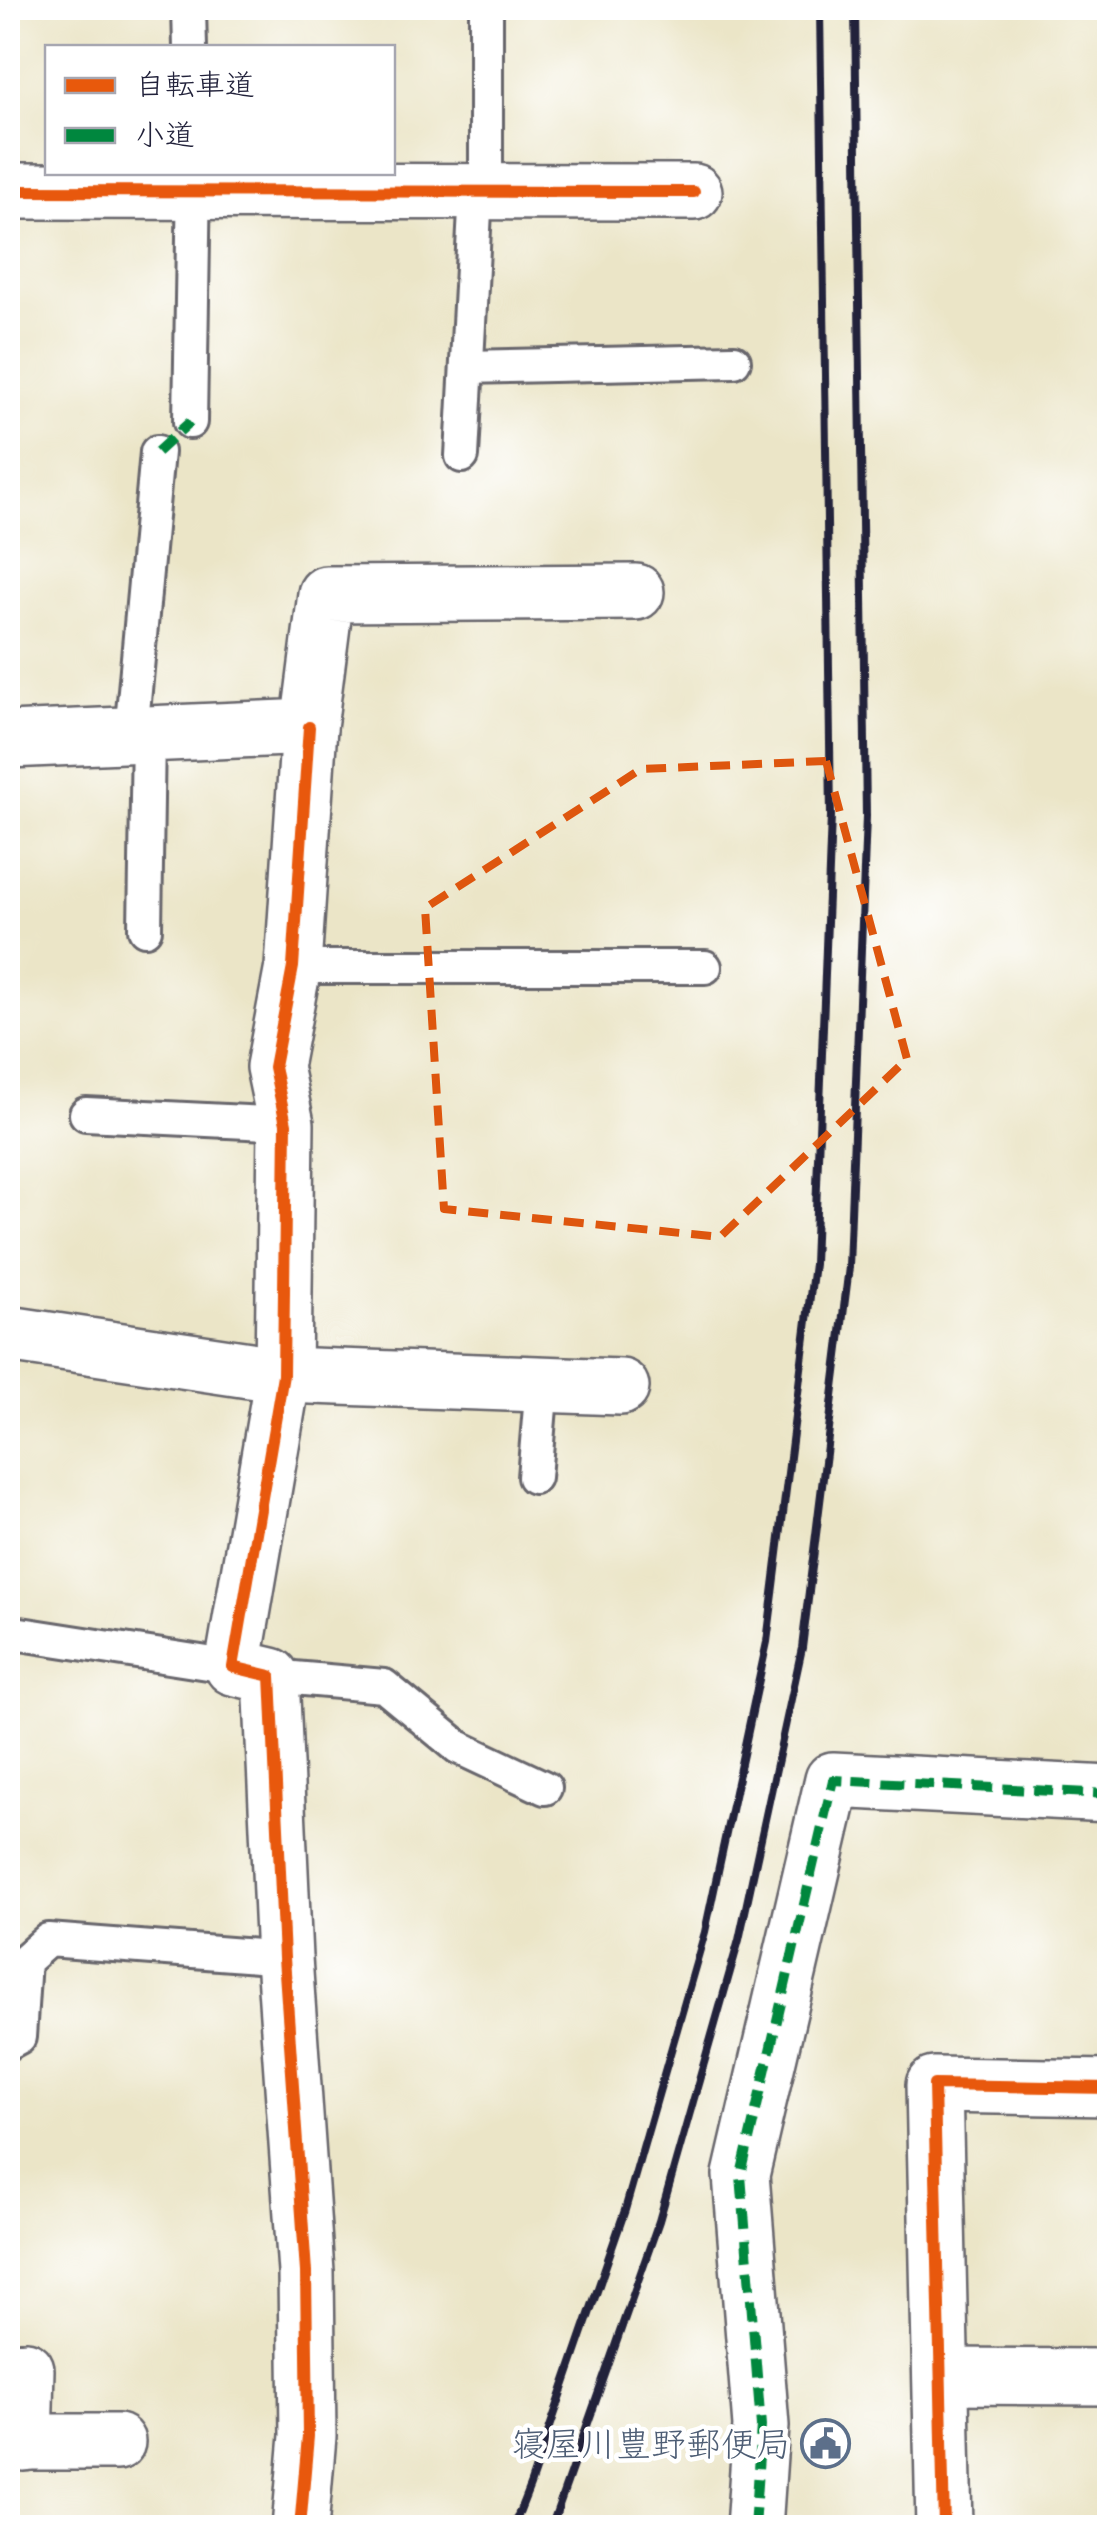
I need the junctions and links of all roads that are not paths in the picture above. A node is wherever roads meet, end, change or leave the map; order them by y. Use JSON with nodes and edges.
{"nodes":[{"id":1,"x":189,"y":8,"type":"edge"},
{"id":2,"x":486,"y":8,"type":"edge"},
{"id":3,"x":190,"y":45,"type":"edge"},
{"id":4,"x":194,"y":182,"type":"edge"},
{"id":5,"x":8,"y":191,"type":"edge"},
{"id":6,"x":481,"y":192,"type":"junction"},
{"id":7,"x":694,"y":192,"type":"dead end"},
{"id":8,"x":734,"y":361,"type":"dead end"},
{"id":9,"x":466,"y":367,"type":"junction"},
{"id":10,"x":190,"y":422,"type":"dead end"},
{"id":11,"x":157,"y":452,"type":"dead end"},
{"id":12,"x":462,"y":456,"type":"dead end"},
{"id":13,"x":636,"y":592,"type":"dead end"},
{"id":14,"x":308,"y":727,"type":"junction"},
{"id":15,"x":140,"y":734,"type":"junction"},
{"id":16,"x":8,"y":740,"type":"edge"},
{"id":17,"x":145,"y":929,"type":"dead end"},
{"id":18,"x":293,"y":966,"type":"junction"},
{"id":19,"x":705,"y":967,"type":"dead end"},
{"id":20,"x":86,"y":1114,"type":"dead end"},
{"id":21,"x":286,"y":1124,"type":"junction"},
{"id":22,"x":8,"y":1334,"type":"edge"},
{"id":23,"x":283,"y":1375,"type":"junction"},
{"id":24,"x":542,"y":1384,"type":"junction"},
{"id":25,"x":620,"y":1388,"type":"dead end"},
{"id":26,"x":534,"y":1477,"type":"dead end"},
{"id":27,"x":8,"y":1632,"type":"edge"},
{"id":28,"x":252,"y":1671,"type":"junction"},
{"id":29,"x":545,"y":1788,"type":"dead end"},
{"id":30,"x":1110,"y":1794,"type":"edge"},
{"id":31,"x":284,"y":1958,"type":"junction"},
{"id":32,"x":8,"y":2043,"type":"edge"},
{"id":33,"x":1110,"y":2088,"type":"edge"},
{"id":34,"x":26,"y":2369,"type":"dead end"},
{"id":35,"x":941,"y":2376,"type":"junction"},
{"id":36,"x":1110,"y":2376,"type":"edge"},
{"id":37,"x":16,"y":2442,"type":"edge"},
{"id":38,"x":117,"y":2442,"type":"dead end"},
{"id":39,"x":300,"y":2528,"type":"edge"},
{"id":40,"x":754,"y":2528,"type":"edge"},
{"id":41,"x":944,"y":2528,"type":"edge"}],
"edges":[{"from":1,"to":3,"type":"lane"},
{"from":2,"to":6,"type":"lane"},
{"from":4,"to":5,"type":"street"},
{"from":4,"to":6,"type":"street"},
{"from":4,"to":10,"type":"lane"},
{"from":6,"to":7,"type":"street"},
{"from":6,"to":9,"type":"lane"},
{"from":8,"to":9,"type":"lane"},
{"from":9,"to":12,"type":"lane"},
{"from":11,"to":15,"type":"lane"},
{"from":13,"to":14,"type":"street"},
{"from":14,"to":15,"type":"street"},
{"from":14,"to":18,"type":"street"},
{"from":15,"to":16,"type":"street"},
{"from":15,"to":17,"type":"lane"},
{"from":18,"to":19,"type":"lane"},
{"from":18,"to":21,"type":"street"},
{"from":20,"to":21,"type":"lane"},
{"from":21,"to":23,"type":"street"},
{"from":22,"to":23,"type":"street"},
{"from":23,"to":24,"type":"street"},
{"from":23,"to":28,"type":"street"},
{"from":24,"to":25,"type":"street"},
{"from":24,"to":26,"type":"lane"},
{"from":27,"to":28,"type":"lane"},
{"from":28,"to":29,"type":"lane"},
{"from":28,"to":31,"type":"street"},
{"from":30,"to":40,"type":"street"},
{"from":31,"to":32,"type":"lane"},
{"from":31,"to":39,"type":"street"},
{"from":33,"to":35,"type":"street"},
{"from":34,"to":37,"type":"street"},
{"from":35,"to":36,"type":"street"},
{"from":35,"to":41,"type":"street"},
{"from":37,"to":38,"type":"street"}]}
